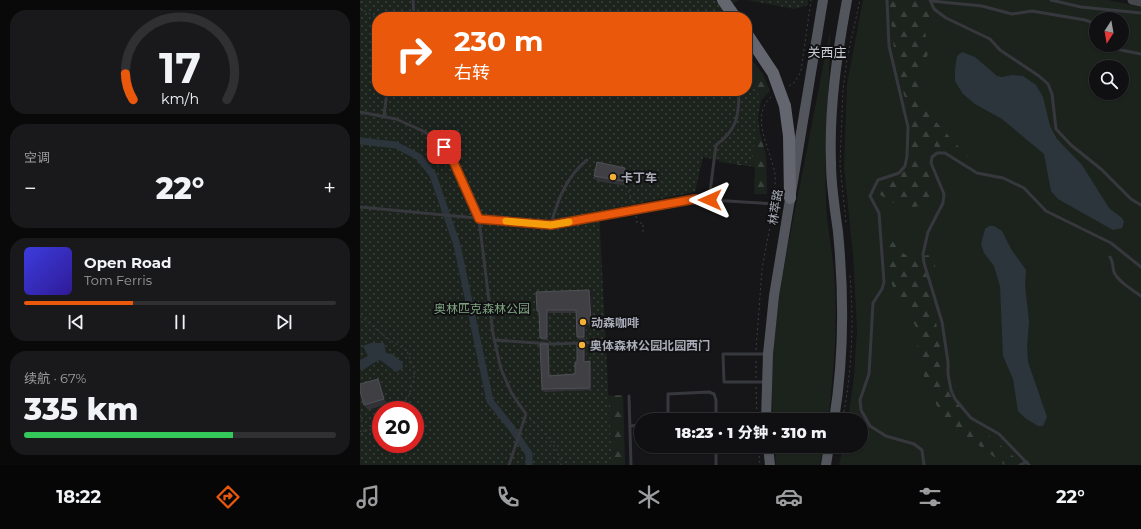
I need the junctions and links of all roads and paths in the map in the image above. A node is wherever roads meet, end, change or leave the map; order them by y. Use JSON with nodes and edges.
{"nodes":[{"id":1,"x":412,"y":0,"type":"edge"},
{"id":2,"x":723,"y":0,"type":"edge"},
{"id":3,"x":823,"y":0,"type":"edge"},
{"id":4,"x":847,"y":0,"type":"edge"},
{"id":5,"x":860,"y":0,"type":"edge"},
{"id":6,"x":887,"y":0,"type":"edge"},
{"id":7,"x":1051,"y":0,"type":"edge"},
{"id":8,"x":1132,"y":0,"type":"edge"},
{"id":9,"x":360,"y":1,"type":"edge"},
{"id":10,"x":931,"y":1,"type":"edge"},
{"id":11,"x":1141,"y":2,"type":"edge"},
{"id":12,"x":360,"y":7,"type":"edge"},
{"id":13,"x":413,"y":12,"type":"edge"},
{"id":14,"x":731,"y":12,"type":"edge"},
{"id":15,"x":1141,"y":13,"type":"edge"},
{"id":16,"x":372,"y":15,"type":"edge"},
{"id":17,"x":1089,"y":21,"type":"edge"},
{"id":18,"x":752,"y":42,"type":"edge"},
{"id":19,"x":1128,"y":52,"type":"edge"},
{"id":20,"x":1141,"y":54,"type":"edge"},
{"id":21,"x":386,"y":96,"type":"edge"},
{"id":22,"x":739,"y":96,"type":"edge"},
{"id":23,"x":360,"y":112,"type":"edge"},
{"id":24,"x":384,"y":116,"type":"junction"},
{"id":25,"x":588,"y":160,"type":"dead end"},
{"id":26,"x":626,"y":186,"type":"dead end"},
{"id":27,"x":790,"y":198,"type":"junction"},
{"id":28,"x":710,"y":200,"type":"junction"},
{"id":29,"x":774,"y":204,"type":"dead end"},
{"id":30,"x":1141,"y":205,"type":"edge"},
{"id":31,"x":360,"y":207,"type":"edge"},
{"id":32,"x":635,"y":211,"type":"junction"},
{"id":33,"x":479,"y":219,"type":"junction"},
{"id":34,"x":551,"y":225,"type":"junction"},
{"id":35,"x":846,"y":228,"type":"dead end"},
{"id":36,"x":643,"y":235,"type":"dead end"},
{"id":37,"x":1110,"y":257,"type":"dead end"},
{"id":38,"x":1141,"y":267,"type":"edge"},
{"id":39,"x":850,"y":275,"type":"dead end"},
{"id":40,"x":1141,"y":296,"type":"edge"},
{"id":41,"x":360,"y":316,"type":"edge"},
{"id":42,"x":494,"y":340,"type":"junction"},
{"id":43,"x":609,"y":342,"type":"dead end"},
{"id":44,"x":768,"y":354,"type":"junction"},
{"id":45,"x":766,"y":382,"type":"junction"},
{"id":46,"x":629,"y":396,"type":"dead end"},
{"id":47,"x":405,"y":401,"type":"edge"},
{"id":48,"x":668,"y":413,"type":"edge"},
{"id":49,"x":716,"y":413,"type":"edge"},
{"id":50,"x":766,"y":413,"type":"edge"},
{"id":51,"x":835,"y":413,"type":"edge"},
{"id":52,"x":844,"y":413,"type":"edge"},
{"id":53,"x":526,"y":414,"type":"junction"},
{"id":54,"x":360,"y":415,"type":"edge"},
{"id":55,"x":630,"y":426,"type":"junction"},
{"id":56,"x":634,"y":426,"type":"edge"},
{"id":57,"x":372,"y":429,"type":"edge"},
{"id":58,"x":360,"y":431,"type":"edge"},
{"id":59,"x":364,"y":432,"type":"junction"},
{"id":60,"x":360,"y":438,"type":"edge"},
{"id":61,"x":716,"y":453,"type":"edge"},
{"id":62,"x":759,"y":453,"type":"edge"},
{"id":63,"x":769,"y":453,"type":"edge"},
{"id":64,"x":828,"y":453,"type":"edge"},
{"id":65,"x":1028,"y":464,"type":"edge"},
{"id":66,"x":509,"y":465,"type":"edge"},
{"id":67,"x":561,"y":465,"type":"edge"},
{"id":68,"x":631,"y":465,"type":"edge"},
{"id":69,"x":716,"y":465,"type":"edge"},
{"id":70,"x":760,"y":465,"type":"edge"},
{"id":71,"x":770,"y":465,"type":"edge"},
{"id":72,"x":826,"y":465,"type":"edge"},
{"id":73,"x":924,"y":465,"type":"edge"},
{"id":74,"x":1020,"y":465,"type":"edge"}],
"edges":[{"from":1,"to":13,"type":"lane"},
{"from":2,"to":14,"type":"highway"},
{"from":3,"to":27,"type":"main road","name":"林萃路"},
{"from":4,"to":51,"type":"main road"},
{"from":5,"to":35,"type":"path"},
{"from":6,"to":73,"type":"lane"},
{"from":7,"to":15,"type":"lane"},
{"from":8,"to":11,"type":"street"},
{"from":9,"to":12,"type":"path"},
{"from":10,"to":17,"type":"lane"},
{"from":10,"to":30,"type":"lane"},
{"from":12,"to":16,"type":"path"},
{"from":18,"to":27,"type":"highway","bridge":true},
{"from":19,"to":20,"type":"lane"},
{"from":21,"to":24,"type":"lane"},
{"from":22,"to":28,"type":"lane"},
{"from":23,"to":24,"type":"lane"},
{"from":24,"to":33,"type":"lane"},
{"from":25,"to":34,"type":"lane"},
{"from":26,"to":32,"type":"path"},
{"from":27,"to":44,"type":"main road","name":"林萃路"},
{"from":28,"to":29,"type":"lane"},
{"from":28,"to":32,"type":"lane"},
{"from":31,"to":33,"type":"lane"},
{"from":32,"to":34,"type":"lane"},
{"from":32,"to":36,"type":"path"},
{"from":33,"to":34,"type":"lane"},
{"from":33,"to":42,"type":"lane"},
{"from":37,"to":40,"type":"lane"},
{"from":38,"to":65,"type":"lane"},
{"from":39,"to":52,"type":"path"},
{"from":41,"to":47,"type":"path"},
{"from":42,"to":43,"type":"lane"},
{"from":42,"to":53,"type":"lane"},
{"from":44,"to":45,"type":"main road","name":"林萃路"},
{"from":44,"to":45,"type":"lane"},
{"from":45,"to":50,"type":"main road","name":"林萃路"},
{"from":46,"to":55,"type":"lane"},
{"from":48,"to":49,"type":"lane"},
{"from":53,"to":66,"type":"lane"},
{"from":53,"to":67,"type":"path"},
{"from":54,"to":59,"type":"path"},
{"from":55,"to":56,"type":"lane"},
{"from":55,"to":68,"type":"lane"},
{"from":57,"to":59,"type":"path"},
{"from":58,"to":59,"type":"path"},
{"from":59,"to":60,"type":"path"},
{"from":61,"to":69,"type":"lane"},
{"from":62,"to":70,"type":"path"},
{"from":63,"to":71,"type":"main road"},
{"from":64,"to":72,"type":"main road"},
{"from":65,"to":74,"type":"lane"}]}
